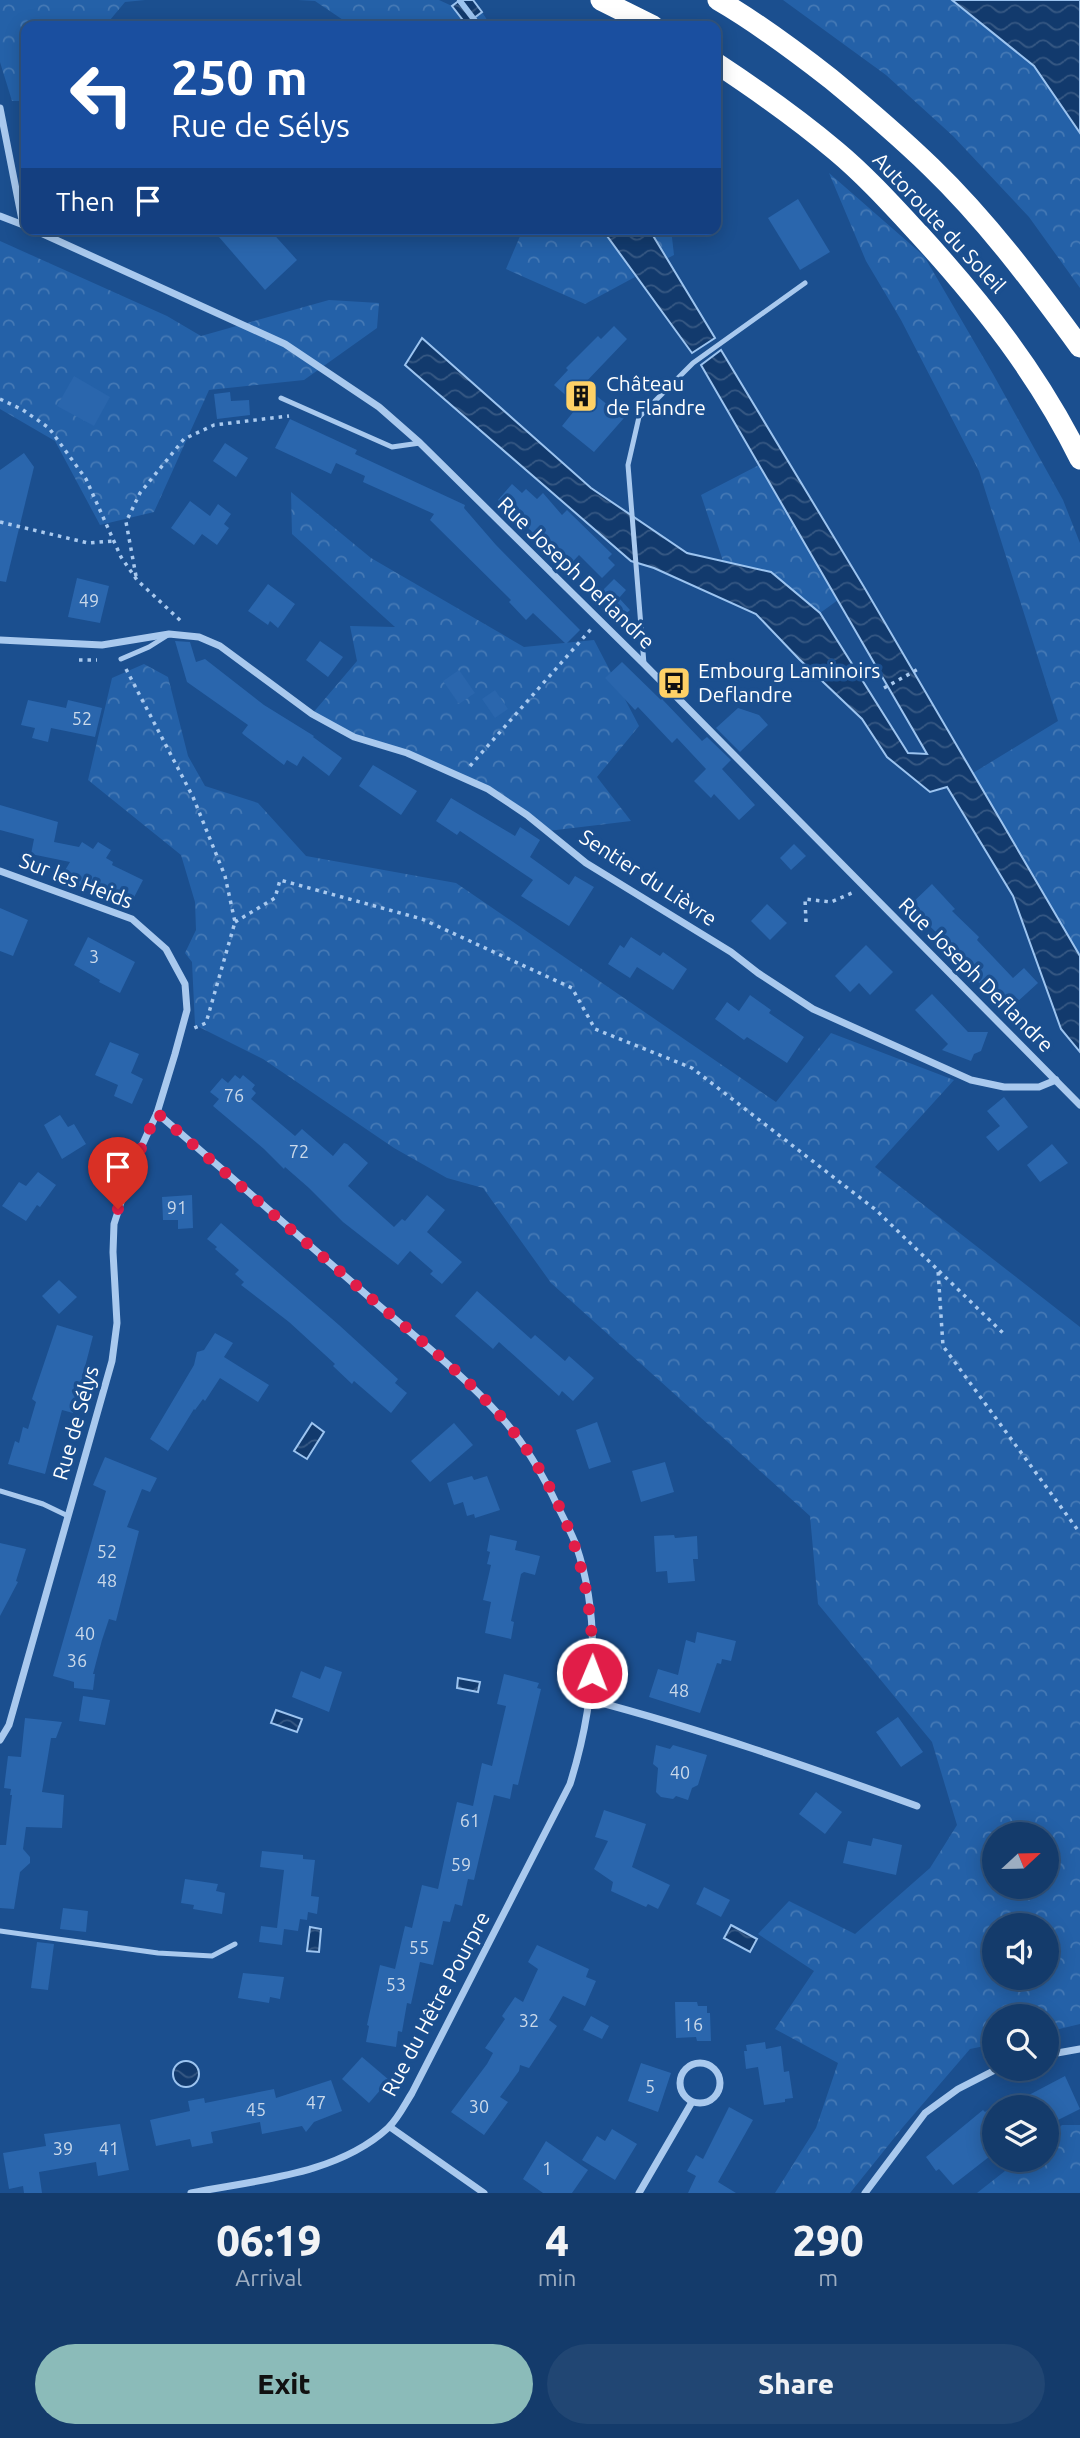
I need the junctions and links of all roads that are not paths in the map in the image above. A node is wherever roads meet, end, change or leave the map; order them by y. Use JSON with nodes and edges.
{"nodes":[{"id":1,"x":601,"y":0,"type":"edge"},
{"id":2,"x":718,"y":0,"type":"edge"},
{"id":3,"x":643,"y":21,"type":"edge"},
{"id":4,"x":721,"y":66,"type":"edge"},
{"id":5,"x":0,"y":108,"type":"edge"},
{"id":6,"x":21,"y":211,"type":"edge"},
{"id":7,"x":0,"y":216,"type":"edge"},
{"id":8,"x":21,"y":225,"type":"edge"},
{"id":9,"x":45,"y":235,"type":"edge"},
{"id":10,"x":805,"y":284,"type":"dead end"},
{"id":11,"x":1080,"y":347,"type":"edge"},
{"id":12,"x":281,"y":398,"type":"dead end"},
{"id":13,"x":420,"y":443,"type":"junction"},
{"id":14,"x":1080,"y":459,"type":"edge"},
{"id":15,"x":169,"y":634,"type":"junction"},
{"id":16,"x":0,"y":640,"type":"edge"},
{"id":17,"x":121,"y":659,"type":"road end"},
{"id":18,"x":644,"y":664,"type":"junction"},
{"id":19,"x":0,"y":871,"type":"edge"},
{"id":20,"x":1056,"y":1080,"type":"junction"},
{"id":21,"x":1080,"y":1105,"type":"edge"},
{"id":22,"x":157,"y":1113,"type":"junction"},
{"id":23,"x":0,"y":1491,"type":"edge"},
{"id":24,"x":68,"y":1516,"type":"junction"},
{"id":25,"x":590,"y":1700,"type":"junction"},
{"id":26,"x":0,"y":1740,"type":"edge"},
{"id":27,"x":917,"y":1806,"type":"dead end"},
{"id":28,"x":0,"y":1931,"type":"edge"},
{"id":29,"x":235,"y":1944,"type":"dead end"},
{"id":30,"x":1080,"y":2049,"type":"edge"},
{"id":31,"x":1059,"y":2053,"type":"edge"},
{"id":32,"x":982,"y":2077,"type":"edge"},
{"id":33,"x":692,"y":2102,"type":"junction"},
{"id":34,"x":390,"y":2127,"type":"junction"},
{"id":35,"x":191,"y":2193,"type":"edge"},
{"id":36,"x":484,"y":2193,"type":"edge"},
{"id":37,"x":639,"y":2193,"type":"edge"},
{"id":38,"x":865,"y":2193,"type":"edge"}],
"edges":[{"from":1,"to":3,"type":"highway"},
{"from":2,"to":11,"type":"highway","name":"Autoroute du Soleil"},
{"from":4,"to":14,"type":"highway","name":"Autoroute du Soleil"},
{"from":5,"to":6,"type":"street"},
{"from":7,"to":8,"type":"street"},
{"from":9,"to":13,"type":"street","name":"Rue Joseph Deflandre"},
{"from":10,"to":18,"type":"lane"},
{"from":12,"to":13,"type":"lane"},
{"from":13,"to":18,"type":"street","name":"Rue Joseph Deflandre"},
{"from":15,"to":16,"type":"street"},
{"from":15,"to":17,"type":"lane"},
{"from":15,"to":20,"type":"street","name":"Sentier du Lièvre"},
{"from":18,"to":20,"type":"street","name":"Rue Joseph Deflandre"},
{"from":19,"to":22,"type":"street","name":"Sur les Heids"},
{"from":20,"to":21,"type":"street","name":"Rue Joseph Deflandre"},
{"from":22,"to":24,"type":"street","name":"Rue de Sélys"},
{"from":22,"to":25,"type":"street","name":"Rue du Hêtre Pourpre"},
{"from":23,"to":24,"type":"lane"},
{"from":24,"to":26,"type":"street","name":"Rue de Sélys"},
{"from":25,"to":27,"type":"street"},
{"from":25,"to":34,"type":"street","name":"Rue du Hêtre Pourpre"},
{"from":28,"to":29,"type":"lane"},
{"from":30,"to":31,"type":"street"},
{"from":32,"to":38,"type":"street"},
{"from":33,"to":33,"type":"street"},
{"from":33,"to":37,"type":"street"},
{"from":34,"to":35,"type":"street","name":"Rue du Hêtre Pourpre"},
{"from":34,"to":36,"type":"street"}]}
